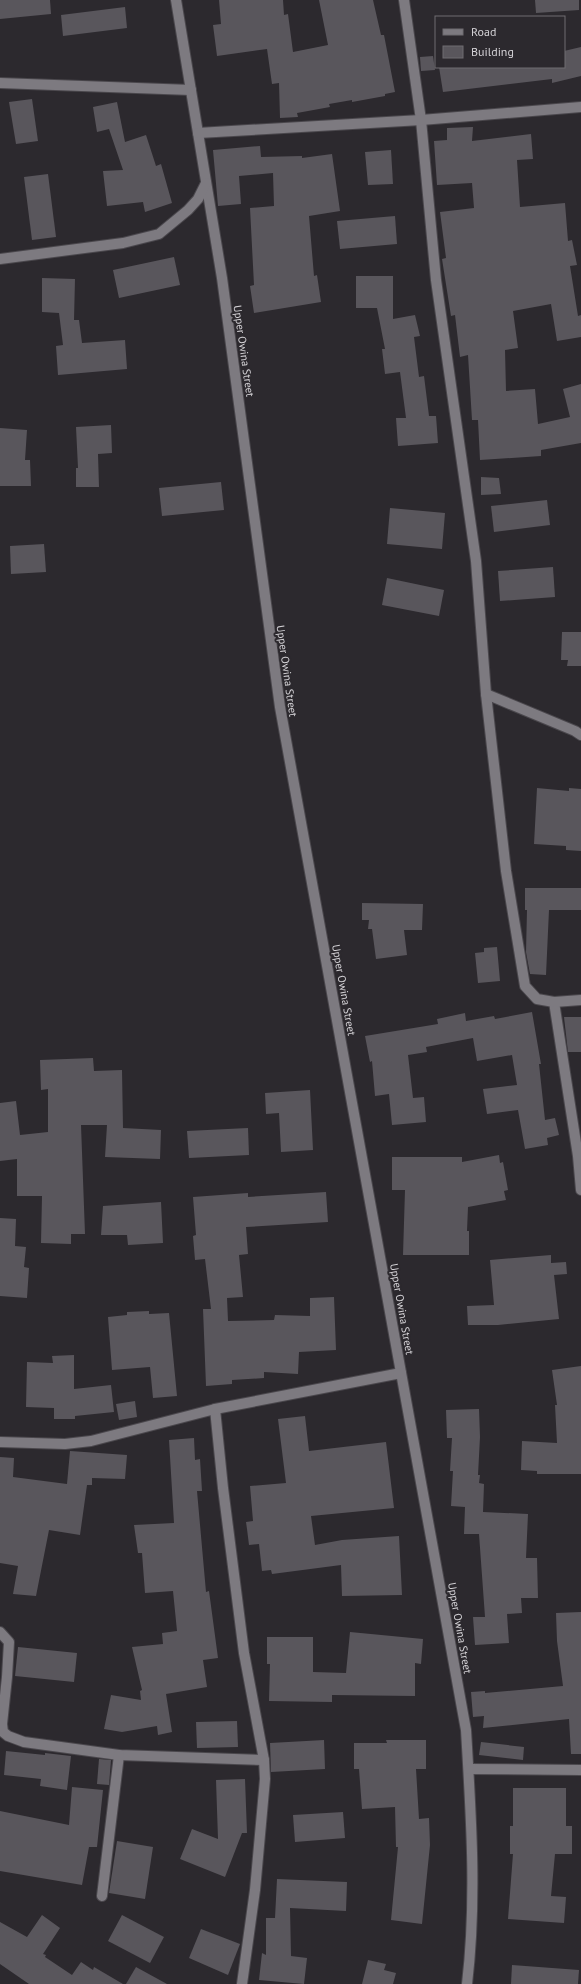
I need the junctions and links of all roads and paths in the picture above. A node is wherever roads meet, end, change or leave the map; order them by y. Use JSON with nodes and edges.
{"nodes":[{"id":1,"x":176,"y":0,"type":"edge"},
{"id":2,"x":404,"y":0,"type":"edge"},
{"id":3,"x":0,"y":83,"type":"edge"},
{"id":4,"x":191,"y":90,"type":"junction"},
{"id":5,"x":581,"y":107,"type":"edge"},
{"id":6,"x":421,"y":120,"type":"junction"},
{"id":7,"x":198,"y":133,"type":"junction"},
{"id":8,"x":206,"y":183,"type":"junction"},
{"id":9,"x":0,"y":259,"type":"edge"},
{"id":10,"x":486,"y":694,"type":"junction"},
{"id":11,"x":581,"y":735,"type":"edge"},
{"id":12,"x":581,"y":1000,"type":"edge"},
{"id":13,"x":554,"y":1002,"type":"junction"},
{"id":14,"x":581,"y":1190,"type":"edge"},
{"id":15,"x":401,"y":1372,"type":"junction"},
{"id":16,"x":215,"y":1409,"type":"junction"},
{"id":17,"x":0,"y":1442,"type":"edge"},
{"id":18,"x":0,"y":1632,"type":"edge"},
{"id":19,"x":119,"y":1755,"type":"junction"},
{"id":20,"x":264,"y":1760,"type":"junction"},
{"id":21,"x":468,"y":1769,"type":"junction"},
{"id":22,"x":581,"y":1770,"type":"edge"},
{"id":23,"x":102,"y":1896,"type":"dead end"},
{"id":24,"x":242,"y":1984,"type":"edge"},
{"id":25,"x":467,"y":1984,"type":"edge"}],
"edges":[{"from":1,"to":4,"type":"street","name":"Upper Owina Street"},
{"from":2,"to":6,"type":"street"},
{"from":3,"to":4,"type":"street"},
{"from":4,"to":7,"type":"street","name":"Upper Owina Street"},
{"from":5,"to":6,"type":"street"},
{"from":6,"to":7,"type":"street"},
{"from":6,"to":10,"type":"street"},
{"from":7,"to":8,"type":"street","name":"Upper Owina Street"},
{"from":8,"to":9,"type":"street"},
{"from":8,"to":15,"type":"street","name":"Upper Owina Street"},
{"from":10,"to":11,"type":"street"},
{"from":10,"to":13,"type":"street"},
{"from":12,"to":13,"type":"street"},
{"from":13,"to":14,"type":"street"},
{"from":15,"to":16,"type":"street"},
{"from":15,"to":21,"type":"street","name":"Upper Owina Street"},
{"from":16,"to":17,"type":"street"},
{"from":16,"to":20,"type":"street"},
{"from":18,"to":19,"type":"street"},
{"from":19,"to":20,"type":"street"},
{"from":19,"to":23,"type":"street"},
{"from":20,"to":24,"type":"street"},
{"from":21,"to":22,"type":"street"},
{"from":21,"to":25,"type":"street","name":"Upper Owina Street"}]}
